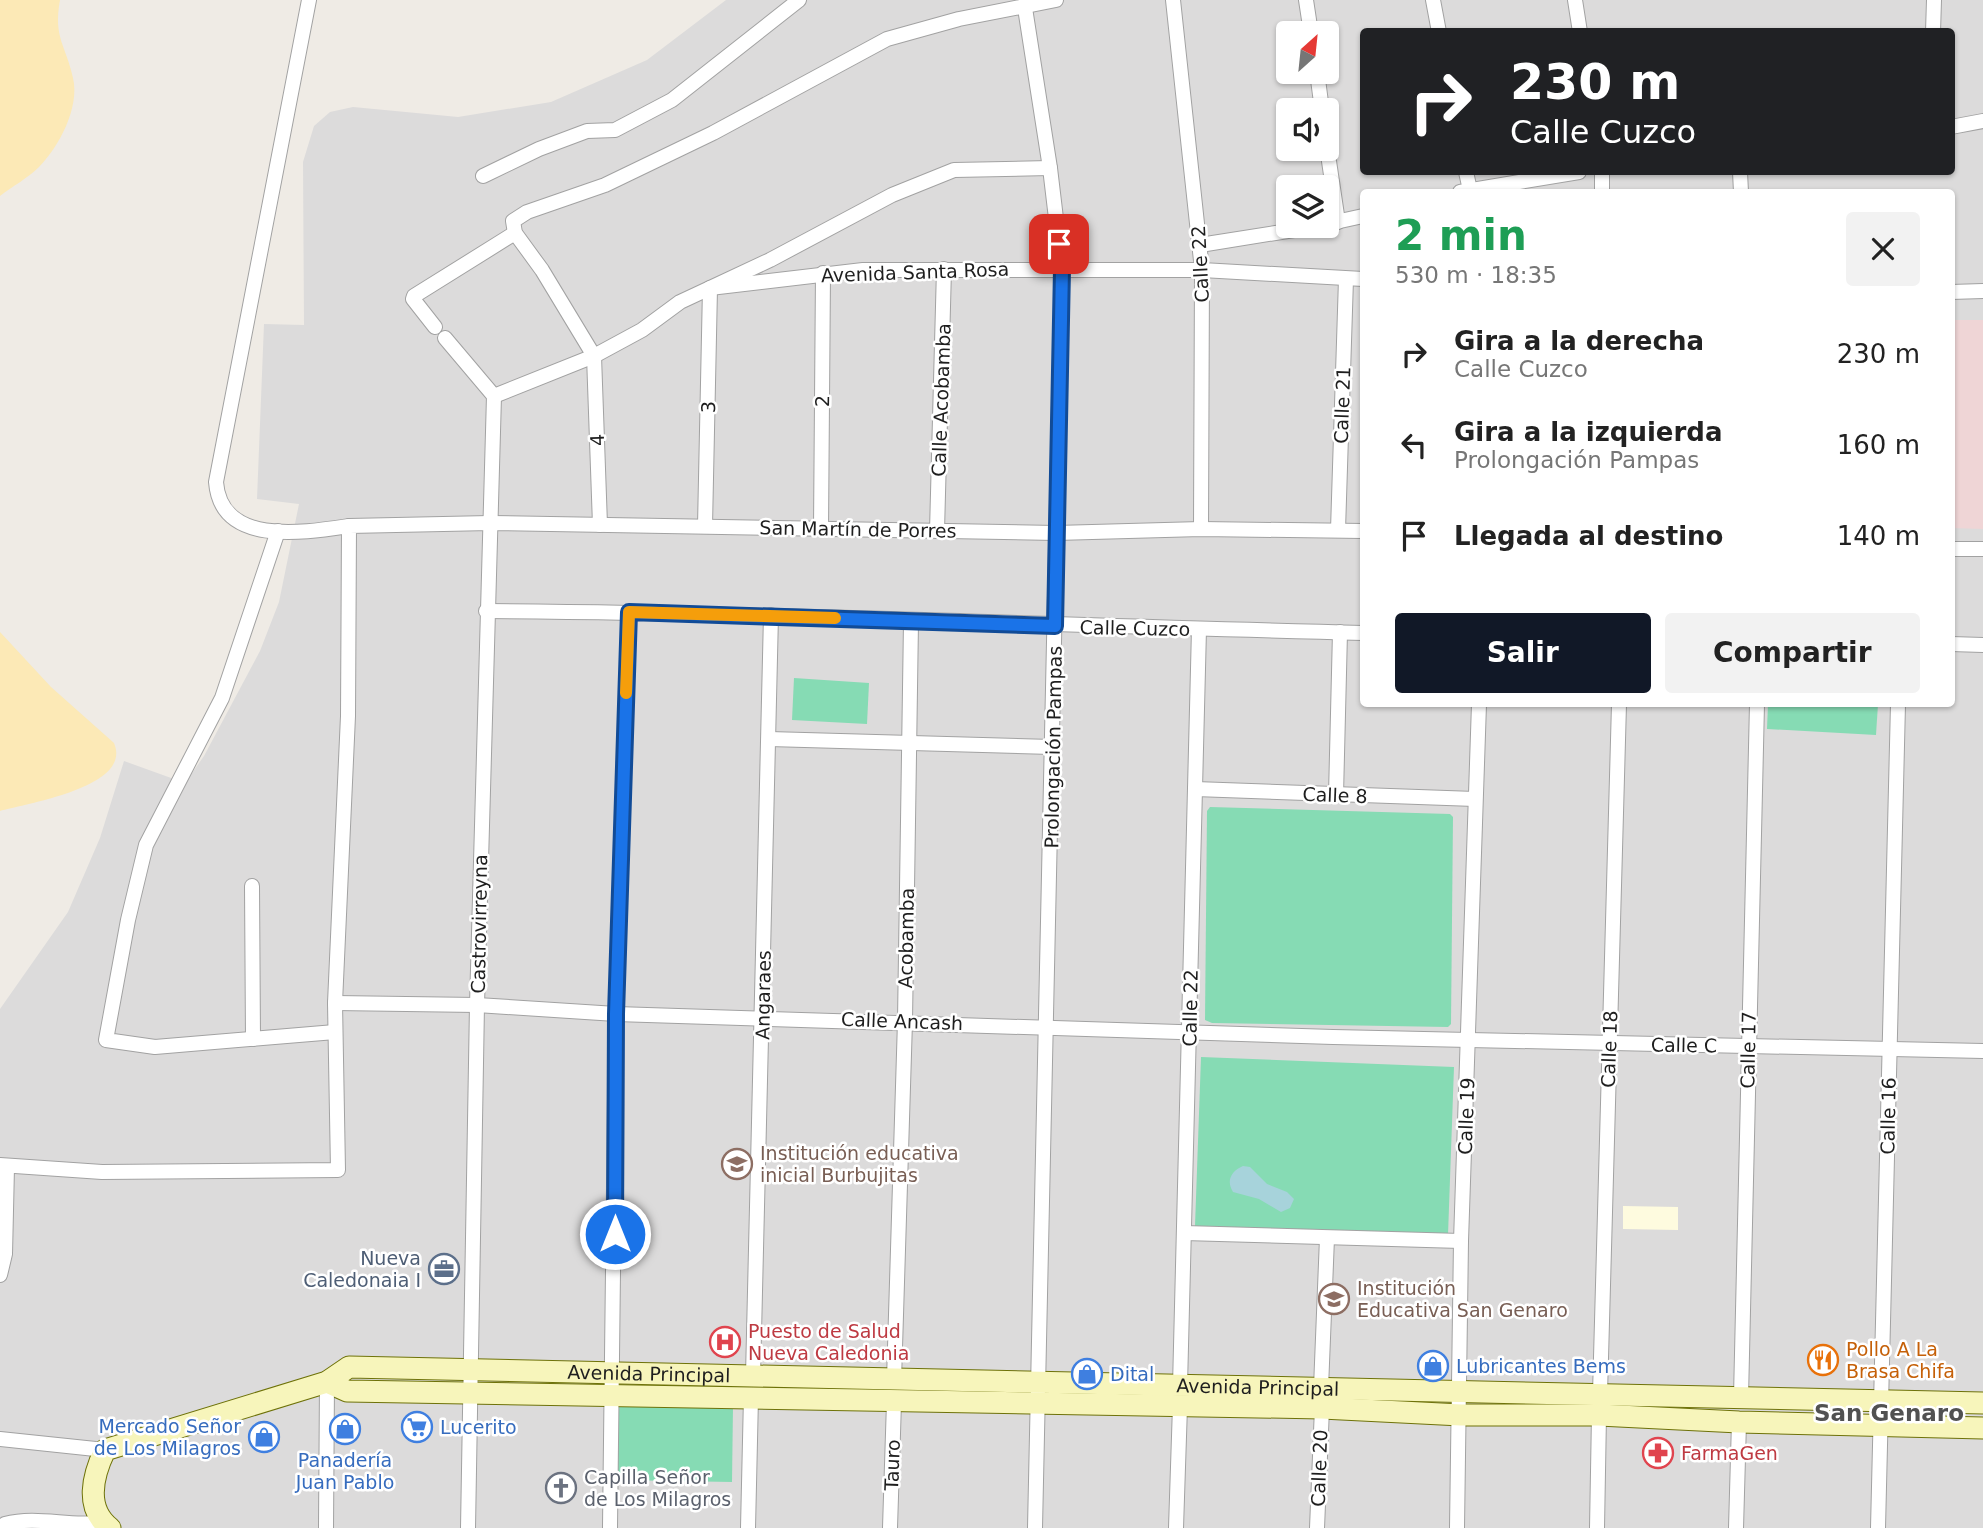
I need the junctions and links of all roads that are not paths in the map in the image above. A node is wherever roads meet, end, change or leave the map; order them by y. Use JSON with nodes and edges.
{"nodes":[{"id":1,"x":309,"y":0,"type":"edge"},
{"id":2,"x":799,"y":0,"type":"edge"},
{"id":3,"x":1055,"y":0,"type":"edge"},
{"id":4,"x":1173,"y":0,"type":"edge"},
{"id":5,"x":1306,"y":0,"type":"edge"},
{"id":6,"x":1433,"y":0,"type":"edge"},
{"id":7,"x":1575,"y":0,"type":"edge"},
{"id":8,"x":1934,"y":0,"type":"edge"},
{"id":9,"x":1025,"y":8,"type":"junction"},
{"id":10,"x":1309,"y":21,"type":"edge"},
{"id":11,"x":1438,"y":28,"type":"edge"},
{"id":12,"x":1579,"y":28,"type":"edge"},
{"id":13,"x":1933,"y":28,"type":"edge"},
{"id":14,"x":1983,"y":121,"type":"edge"},
{"id":15,"x":1955,"y":126,"type":"edge"},
{"id":16,"x":1050,"y":168,"type":"junction"},
{"id":17,"x":1561,"y":175,"type":"edge"},
{"id":18,"x":483,"y":176,"type":"dead end"},
{"id":19,"x":1477,"y":189,"type":"edge"},
{"id":20,"x":1360,"y":217,"type":"edge"},
{"id":21,"x":1339,"y":221,"type":"edge"},
{"id":22,"x":515,"y":233,"type":"junction"},
{"id":23,"x":1276,"y":233,"type":"edge"},
{"id":24,"x":1200,"y":244,"type":"junction"},
{"id":25,"x":944,"y":269,"type":"junction"},
{"id":26,"x":1062,"y":269,"type":"junction"},
{"id":27,"x":1202,"y":270,"type":"junction"},
{"id":28,"x":823,"y":273,"type":"junction"},
{"id":29,"x":1346,"y":279,"type":"junction"},
{"id":30,"x":1360,"y":279,"type":"edge"},
{"id":31,"x":710,"y":288,"type":"junction"},
{"id":32,"x":1983,"y":291,"type":"edge"},
{"id":33,"x":1955,"y":292,"type":"edge"},
{"id":34,"x":435,"y":327,"type":"dead end"},
{"id":35,"x":445,"y":338,"type":"dead end"},
{"id":36,"x":594,"y":356,"type":"junction"},
{"id":37,"x":494,"y":396,"type":"junction"},
{"id":38,"x":490,"y":523,"type":"junction"},
{"id":39,"x":600,"y":525,"type":"junction"},
{"id":40,"x":351,"y":526,"type":"junction"},
{"id":41,"x":705,"y":526,"type":"junction"},
{"id":42,"x":1201,"y":528,"type":"junction"},
{"id":43,"x":821,"y":529,"type":"junction"},
{"id":44,"x":1339,"y":530,"type":"junction"},
{"id":45,"x":278,"y":531,"type":"junction"},
{"id":46,"x":937,"y":531,"type":"junction"},
{"id":47,"x":1360,"y":531,"type":"edge"},
{"id":48,"x":1056,"y":533,"type":"junction"},
{"id":49,"x":1955,"y":549,"type":"edge"},
{"id":50,"x":1983,"y":549,"type":"edge"},
{"id":51,"x":486,"y":611,"type":"junction"},
{"id":52,"x":629,"y":612,"type":"junction"},
{"id":53,"x":771,"y":615,"type":"junction"},
{"id":54,"x":911,"y":622,"type":"junction"},
{"id":55,"x":1055,"y":626,"type":"junction"},
{"id":56,"x":1199,"y":629,"type":"junction"},
{"id":57,"x":1340,"y":632,"type":"junction"},
{"id":58,"x":1360,"y":633,"type":"edge"},
{"id":59,"x":1955,"y":644,"type":"edge"},
{"id":60,"x":1983,"y":645,"type":"edge"},
{"id":61,"x":1479,"y":707,"type":"edge"},
{"id":62,"x":1619,"y":707,"type":"edge"},
{"id":63,"x":1757,"y":707,"type":"edge"},
{"id":64,"x":1898,"y":707,"type":"edge"},
{"id":65,"x":769,"y":739,"type":"junction"},
{"id":66,"x":908,"y":742,"type":"junction"},
{"id":67,"x":1052,"y":747,"type":"junction"},
{"id":68,"x":1195,"y":789,"type":"junction"},
{"id":69,"x":1336,"y":795,"type":"junction"},
{"id":70,"x":1475,"y":799,"type":"junction"},
{"id":71,"x":252,"y":886,"type":"dead end"},
{"id":72,"x":335,"y":1003,"type":"junction"},
{"id":73,"x":477,"y":1005,"type":"junction"},
{"id":74,"x":616,"y":1014,"type":"junction"},
{"id":75,"x":762,"y":1017,"type":"junction"},
{"id":76,"x":905,"y":1021,"type":"junction"},
{"id":77,"x":1048,"y":1025,"type":"junction"},
{"id":78,"x":1190,"y":1031,"type":"junction"},
{"id":79,"x":335,"y":1032,"type":"junction"},
{"id":80,"x":253,"y":1039,"type":"junction"},
{"id":81,"x":1468,"y":1040,"type":"junction"},
{"id":82,"x":1609,"y":1043,"type":"junction"},
{"id":83,"x":1748,"y":1046,"type":"junction"},
{"id":84,"x":1889,"y":1049,"type":"junction"},
{"id":85,"x":1983,"y":1051,"type":"edge"},
{"id":86,"x":4,"y":1166,"type":"edge"},
{"id":87,"x":1184,"y":1233,"type":"junction"},
{"id":88,"x":1327,"y":1238,"type":"junction"},
{"id":89,"x":1461,"y":1241,"type":"junction"},
{"id":90,"x":0,"y":1275,"type":"edge"},
{"id":91,"x":471,"y":1368,"type":"junction"},
{"id":92,"x":614,"y":1371,"type":"junction"},
{"id":93,"x":894,"y":1380,"type":"junction"},
{"id":94,"x":327,"y":1382,"type":"junction"},
{"id":95,"x":752,"y":1386,"type":"junction"},
{"id":96,"x":470,"y":1392,"type":"junction"},
{"id":97,"x":1461,"y":1392,"type":"junction"},
{"id":98,"x":611,"y":1394,"type":"junction"},
{"id":99,"x":1040,"y":1394,"type":"junction"},
{"id":100,"x":1180,"y":1396,"type":"junction"},
{"id":101,"x":1741,"y":1397,"type":"junction"},
{"id":102,"x":1321,"y":1398,"type":"junction"},
{"id":103,"x":1882,"y":1401,"type":"junction"},
{"id":104,"x":894,"y":1402,"type":"junction"},
{"id":105,"x":1983,"y":1403,"type":"edge"},
{"id":106,"x":1599,"y":1405,"type":"junction"},
{"id":107,"x":1461,"y":1415,"type":"junction"},
{"id":108,"x":1739,"y":1422,"type":"junction"},
{"id":109,"x":1881,"y":1425,"type":"junction"},
{"id":110,"x":1983,"y":1427,"type":"edge"},
{"id":111,"x":0,"y":1439,"type":"edge"},
{"id":112,"x":105,"y":1450,"type":"junction"},
{"id":113,"x":6,"y":1524,"type":"edge"},
{"id":114,"x":106,"y":1525,"type":"edge"},
{"id":115,"x":326,"y":1528,"type":"edge"},
{"id":116,"x":468,"y":1528,"type":"edge"},
{"id":117,"x":610,"y":1528,"type":"edge"},
{"id":118,"x":748,"y":1528,"type":"edge"},
{"id":119,"x":890,"y":1528,"type":"edge"},
{"id":120,"x":1035,"y":1528,"type":"edge"},
{"id":121,"x":1176,"y":1528,"type":"edge"},
{"id":122,"x":1317,"y":1528,"type":"edge"},
{"id":123,"x":1457,"y":1528,"type":"edge"},
{"id":124,"x":1597,"y":1528,"type":"edge"},
{"id":125,"x":1736,"y":1528,"type":"edge"},
{"id":126,"x":1878,"y":1528,"type":"edge"}],
"edges":[{"from":1,"to":45,"type":"street","name":"San Martín de Porres"},
{"from":2,"to":18,"type":"street"},
{"from":3,"to":9,"type":"street"},
{"from":4,"to":24,"type":"street","name":"Calle 22"},
{"from":5,"to":10,"type":"street"},
{"from":6,"to":11,"type":"street"},
{"from":7,"to":12,"type":"street"},
{"from":8,"to":13,"type":"street"},
{"from":9,"to":16,"type":"street","name":"Prolongación Pampas"},
{"from":9,"to":22,"type":"street"},
{"from":14,"to":15,"type":"street"},
{"from":16,"to":26,"type":"street","name":"Prolongación Pampas"},
{"from":16,"to":31,"type":"street"},
{"from":17,"to":19,"type":"street"},
{"from":20,"to":21,"type":"street"},
{"from":22,"to":34,"type":"street"},
{"from":22,"to":36,"type":"street"},
{"from":23,"to":24,"type":"street"},
{"from":24,"to":27,"type":"street","name":"Calle 22"},
{"from":25,"to":26,"type":"street","name":"Avenida Santa Rosa"},
{"from":25,"to":28,"type":"street","name":"Avenida Santa Rosa"},
{"from":25,"to":46,"type":"street","name":"Calle Acobamba"},
{"from":26,"to":27,"type":"street","name":"Avenida Santa Rosa"},
{"from":26,"to":48,"type":"street","name":"Prolongación Pampas"},
{"from":27,"to":29,"type":"street","name":"Avenida Santa Rosa"},
{"from":27,"to":42,"type":"street","name":"Calle 22"},
{"from":28,"to":31,"type":"street","name":"Avenida Santa Rosa"},
{"from":28,"to":43,"type":"street","name":"2"},
{"from":29,"to":30,"type":"street","name":"Avenida Santa Rosa"},
{"from":29,"to":44,"type":"street","name":"Calle 21"},
{"from":31,"to":36,"type":"street","name":"Avenida Santa Rosa"},
{"from":31,"to":41,"type":"street","name":"3"},
{"from":32,"to":33,"type":"street"},
{"from":35,"to":37,"type":"street"},
{"from":36,"to":37,"type":"street","name":"Avenida Santa Rosa"},
{"from":36,"to":39,"type":"street","name":"4"},
{"from":37,"to":38,"type":"street","name":"Castrovirreyna"},
{"from":38,"to":39,"type":"street","name":"San Martín de Porres"},
{"from":38,"to":40,"type":"street","name":"San Martín de Porres"},
{"from":38,"to":51,"type":"street","name":"Castrovirreyna"},
{"from":39,"to":41,"type":"street","name":"San Martín de Porres"},
{"from":40,"to":45,"type":"street","name":"San Martín de Porres"},
{"from":40,"to":72,"type":"street"},
{"from":41,"to":43,"type":"street","name":"San Martín de Porres"},
{"from":42,"to":44,"type":"street","name":"San Martín de Porres"},
{"from":42,"to":48,"type":"street","name":"San Martín de Porres"},
{"from":43,"to":46,"type":"street","name":"San Martín de Porres"},
{"from":44,"to":47,"type":"street","name":"San Martín de Porres"},
{"from":45,"to":80,"type":"street"},
{"from":46,"to":48,"type":"street","name":"San Martín de Porres"},
{"from":48,"to":55,"type":"street","name":"Prolongación Pampas"},
{"from":49,"to":50,"type":"street"},
{"from":51,"to":52,"type":"street","name":"Calle Cuzco"},
{"from":51,"to":73,"type":"street","name":"Castrovirreyna"},
{"from":52,"to":53,"type":"street","name":"Calle Cuzco"},
{"from":52,"to":74,"type":"street"},
{"from":53,"to":54,"type":"street","name":"Calle Cuzco"},
{"from":53,"to":65,"type":"street","name":"Angaraes"},
{"from":54,"to":55,"type":"street","name":"Calle Cuzco"},
{"from":54,"to":66,"type":"street","name":"Acobamba"},
{"from":55,"to":56,"type":"street","name":"Calle Cuzco"},
{"from":55,"to":67,"type":"street","name":"Prolongación Pampas"},
{"from":56,"to":57,"type":"street","name":"Calle Cuzco"},
{"from":56,"to":68,"type":"street","name":"Calle 22"},
{"from":57,"to":58,"type":"street","name":"Calle Cuzco"},
{"from":57,"to":69,"type":"street"},
{"from":59,"to":60,"type":"street"},
{"from":61,"to":70,"type":"street","name":"Calle 19"},
{"from":62,"to":82,"type":"street","name":"Calle 18"},
{"from":63,"to":83,"type":"street","name":"Calle 17"},
{"from":64,"to":84,"type":"street","name":"Calle 16"},
{"from":65,"to":66,"type":"street"},
{"from":65,"to":75,"type":"street","name":"Angaraes"},
{"from":66,"to":67,"type":"street"},
{"from":66,"to":76,"type":"street","name":"Acobamba"},
{"from":67,"to":77,"type":"street","name":"Prolongación Pampas"},
{"from":68,"to":69,"type":"street","name":"Calle 8"},
{"from":68,"to":78,"type":"street","name":"Calle 22"},
{"from":69,"to":70,"type":"street","name":"Calle 8"},
{"from":70,"to":81,"type":"street","name":"Calle 19"},
{"from":71,"to":80,"type":"street"},
{"from":72,"to":73,"type":"street","name":"Calle Ancash"},
{"from":72,"to":79,"type":"street"},
{"from":73,"to":74,"type":"street","name":"Calle Ancash"},
{"from":73,"to":91,"type":"street","name":"Castrovirreyna"},
{"from":74,"to":75,"type":"street","name":"Calle Ancash"},
{"from":74,"to":92,"type":"street"},
{"from":75,"to":76,"type":"street","name":"Calle Ancash"},
{"from":75,"to":95,"type":"street","name":"Angaraes"},
{"from":76,"to":77,"type":"street","name":"Calle Ancash"},
{"from":76,"to":93,"type":"street","name":"Acobamba"},
{"from":77,"to":78,"type":"street","name":"Calle Ancash"},
{"from":77,"to":99,"type":"street","name":"Prolongación Pampas"},
{"from":78,"to":81,"type":"street","name":"Calle Ancash"},
{"from":78,"to":87,"type":"street","name":"Calle 22"},
{"from":79,"to":80,"type":"street"},
{"from":79,"to":86,"type":"street"},
{"from":81,"to":82,"type":"street","name":"Calle C"},
{"from":81,"to":89,"type":"street","name":"Calle 19"},
{"from":82,"to":83,"type":"street","name":"Calle C"},
{"from":82,"to":106,"type":"street","name":"Calle 18"},
{"from":83,"to":84,"type":"street","name":"Calle C"},
{"from":83,"to":101,"type":"street","name":"Calle 17"},
{"from":84,"to":85,"type":"street","name":"Calle C"},
{"from":84,"to":103,"type":"street","name":"Calle 16"},
{"from":86,"to":90,"type":"street"},
{"from":87,"to":88,"type":"street"},
{"from":87,"to":100,"type":"street","name":"Calle 22"},
{"from":88,"to":89,"type":"street"},
{"from":88,"to":102,"type":"street","name":"Calle 20"},
{"from":89,"to":97,"type":"street","name":"Calle 19"},
{"from":91,"to":92,"type":"street","name":"Avenida Principal"},
{"from":91,"to":94,"type":"street","name":"Avenida Principal"},
{"from":91,"to":96,"type":"street","name":"Castrovirreyna"},
{"from":92,"to":95,"type":"street","name":"Avenida Principal"},
{"from":92,"to":98,"type":"street"},
{"from":93,"to":95,"type":"street","name":"Avenida Principal"},
{"from":93,"to":99,"type":"street","name":"Avenida Principal"},
{"from":94,"to":96,"type":"street","name":"Avenida Principal"},
{"from":94,"to":112,"type":"street","name":"Avenida Principal"},
{"from":94,"to":115,"type":"street"},
{"from":95,"to":98,"type":"street","name":"Avenida Principal"},
{"from":95,"to":104,"type":"street","name":"Avenida Principal"},
{"from":95,"to":118,"type":"street","name":"Angaraes"},
{"from":96,"to":98,"type":"street","name":"Avenida Principal"},
{"from":96,"to":116,"type":"street","name":"Castrovirreyna"},
{"from":97,"to":102,"type":"street","name":"Avenida Principal"},
{"from":97,"to":106,"type":"street","name":"Avenida Principal"},
{"from":97,"to":107,"type":"street","name":"Calle 19"},
{"from":98,"to":117,"type":"street"},
{"from":99,"to":100,"type":"street","name":"Avenida Principal"},
{"from":99,"to":104,"type":"street","name":"Avenida Principal"},
{"from":99,"to":120,"type":"street","name":"Prolongación Pampas"},
{"from":100,"to":102,"type":"street","name":"Avenida Principal"},
{"from":100,"to":121,"type":"street","name":"Calle 22"},
{"from":101,"to":103,"type":"street","name":"Avenida Principal"},
{"from":101,"to":106,"type":"street","name":"Avenida Principal"},
{"from":102,"to":107,"type":"street","name":"Avenida Principal"},
{"from":102,"to":122,"type":"street","name":"Calle 20"},
{"from":103,"to":105,"type":"street","name":"Avenida Principal"},
{"from":103,"to":109,"type":"street","name":"Calle 16"},
{"from":104,"to":119,"type":"street","name":"Tauro"},
{"from":106,"to":107,"type":"street","name":"Avenida Principal"},
{"from":106,"to":108,"type":"street","name":"Avenida Principal"},
{"from":106,"to":124,"type":"street","name":"Calle 18"},
{"from":107,"to":123,"type":"street","name":"Calle 19"},
{"from":108,"to":109,"type":"street","name":"Avenida Principal"},
{"from":108,"to":125,"type":"street"},
{"from":109,"to":110,"type":"street","name":"Avenida Principal"},
{"from":109,"to":126,"type":"street","name":"Calle 16"},
{"from":111,"to":112,"type":"street","name":"Avenida Principal"},
{"from":112,"to":114,"type":"street"},
{"from":113,"to":114,"type":"street"}]}
